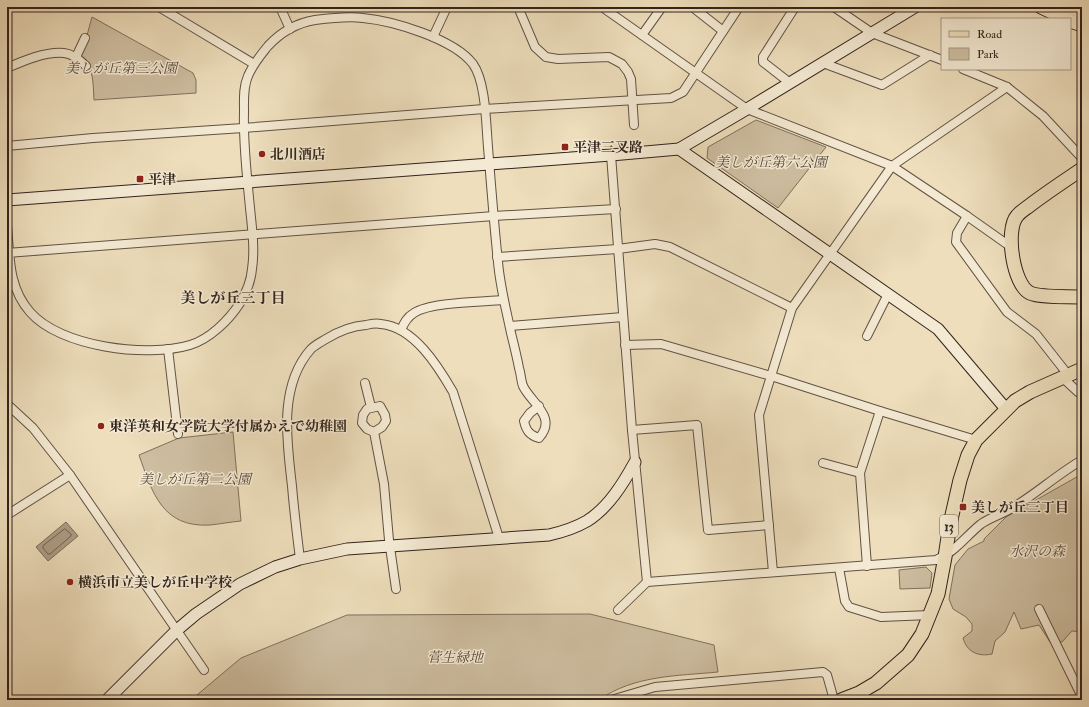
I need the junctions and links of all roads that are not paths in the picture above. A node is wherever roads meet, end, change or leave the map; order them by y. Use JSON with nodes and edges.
{"nodes":[{"id":1,"x":159,"y":7,"type":"edge"},
{"id":2,"x":280,"y":7,"type":"edge"},
{"id":3,"x":447,"y":7,"type":"edge"},
{"id":4,"x":518,"y":7,"type":"edge"},
{"id":5,"x":602,"y":7,"type":"edge"},
{"id":6,"x":662,"y":7,"type":"edge"},
{"id":7,"x":696,"y":7,"type":"edge"},
{"id":8,"x":739,"y":7,"type":"edge"},
{"id":9,"x":795,"y":7,"type":"edge"},
{"id":10,"x":834,"y":7,"type":"edge"},
{"id":11,"x":915,"y":7,"type":"edge"},
{"id":12,"x":1042,"y":7,"type":"edge"},
{"id":13,"x":1071,"y":7,"type":"edge"},
{"id":14,"x":1082,"y":12,"type":"edge"},
{"id":15,"x":1064,"y":18,"type":"edge"},
{"id":16,"x":1071,"y":20,"type":"edge"},
{"id":17,"x":1082,"y":25,"type":"edge"},
{"id":18,"x":290,"y":29,"type":"junction"},
{"id":19,"x":723,"y":31,"type":"junction"},
{"id":20,"x":872,"y":33,"type":"junction"},
{"id":21,"x":642,"y":35,"type":"junction"},
{"id":22,"x":433,"y":37,"type":"junction"},
{"id":23,"x":85,"y":38,"type":"dead end"},
{"id":24,"x":930,"y":55,"type":"junction"},
{"id":25,"x":76,"y":57,"type":"junction"},
{"id":26,"x":941,"y":60,"type":"edge"},
{"id":27,"x":823,"y":63,"type":"junction"},
{"id":28,"x":254,"y":64,"type":"junction"},
{"id":29,"x":86,"y":66,"type":"dead end"},
{"id":30,"x":7,"y":68,"type":"edge"},
{"id":31,"x":966,"y":70,"type":"edge"},
{"id":32,"x":696,"y":73,"type":"junction"},
{"id":33,"x":790,"y":83,"type":"junction"},
{"id":34,"x":1007,"y":86,"type":"junction"},
{"id":35,"x":633,"y":101,"type":"junction"},
{"id":36,"x":484,"y":109,"type":"junction"},
{"id":37,"x":747,"y":109,"type":"junction"},
{"id":38,"x":634,"y":125,"type":"dead end"},
{"id":39,"x":243,"y":128,"type":"junction"},
{"id":40,"x":7,"y":146,"type":"edge"},
{"id":41,"x":679,"y":149,"type":"junction"},
{"id":42,"x":611,"y":155,"type":"junction"},
{"id":43,"x":1082,"y":158,"type":"edge"},
{"id":44,"x":490,"y":164,"type":"junction"},
{"id":45,"x":892,"y":166,"type":"junction"},
{"id":46,"x":1082,"y":169,"type":"edge"},
{"id":47,"x":248,"y":182,"type":"junction"},
{"id":48,"x":7,"y":200,"type":"edge"},
{"id":49,"x":616,"y":209,"type":"junction"},
{"id":50,"x":494,"y":216,"type":"junction"},
{"id":51,"x":967,"y":216,"type":"junction"},
{"id":52,"x":7,"y":226,"type":"edge"},
{"id":53,"x":253,"y":235,"type":"junction"},
{"id":54,"x":1011,"y":248,"type":"junction"},
{"id":55,"x":618,"y":249,"type":"junction"},
{"id":56,"x":8,"y":253,"type":"edge"},
{"id":57,"x":831,"y":255,"type":"junction"},
{"id":58,"x":497,"y":257,"type":"junction"},
{"id":59,"x":888,"y":294,"type":"junction"},
{"id":60,"x":1082,"y":297,"type":"edge"},
{"id":61,"x":503,"y":300,"type":"junction"},
{"id":62,"x":792,"y":308,"type":"junction"},
{"id":63,"x":623,"y":317,"type":"junction"},
{"id":64,"x":510,"y":326,"type":"junction"},
{"id":65,"x":401,"y":330,"type":"junction"},
{"id":66,"x":867,"y":336,"type":"dead end"},
{"id":67,"x":626,"y":345,"type":"junction"},
{"id":68,"x":168,"y":349,"type":"junction"},
{"id":69,"x":1082,"y":369,"type":"edge"},
{"id":70,"x":771,"y":376,"type":"junction"},
{"id":71,"x":1066,"y":377,"type":"junction"},
{"id":72,"x":365,"y":383,"type":"dead end"},
{"id":73,"x":1082,"y":394,"type":"edge"},
{"id":74,"x":7,"y":404,"type":"edge"},
{"id":75,"x":539,"y":406,"type":"dead end"},
{"id":76,"x":371,"y":407,"type":"junction"},
{"id":77,"x":1006,"y":409,"type":"junction"},
{"id":78,"x":880,"y":411,"type":"junction"},
{"id":79,"x":632,"y":430,"type":"junction"},
{"id":80,"x":374,"y":432,"type":"junction"},
{"id":81,"x":178,"y":434,"type":"dead end"},
{"id":82,"x":976,"y":440,"type":"junction"},
{"id":83,"x":1082,"y":460,"type":"edge"},
{"id":84,"x":635,"y":462,"type":"junction"},
{"id":85,"x":823,"y":463,"type":"dead end"},
{"id":86,"x":860,"y":473,"type":"junction"},
{"id":87,"x":70,"y":475,"type":"junction"},
{"id":88,"x":7,"y":515,"type":"edge"},
{"id":89,"x":769,"y":525,"type":"junction"},
{"id":90,"x":499,"y":538,"type":"junction"},
{"id":91,"x":390,"y":546,"type":"junction"},
{"id":92,"x":945,"y":557,"type":"junction"},
{"id":93,"x":300,"y":559,"type":"junction"},
{"id":94,"x":867,"y":566,"type":"junction"},
{"id":95,"x":839,"y":568,"type":"junction"},
{"id":96,"x":773,"y":572,"type":"junction"},
{"id":97,"x":647,"y":582,"type":"junction"},
{"id":98,"x":396,"y":590,"type":"dead end"},
{"id":99,"x":1039,"y":609,"type":"dead end"},
{"id":100,"x":618,"y":610,"type":"dead end"},
{"id":101,"x":930,"y":615,"type":"junction"},
{"id":102,"x":177,"y":630,"type":"junction"},
{"id":103,"x":204,"y":670,"type":"dead end"},
{"id":104,"x":1082,"y":697,"type":"edge"},
{"id":105,"x":107,"y":700,"type":"edge"},
{"id":106,"x":611,"y":700,"type":"edge"},
{"id":107,"x":834,"y":700,"type":"edge"},
{"id":108,"x":841,"y":700,"type":"edge"}],
"edges":[{"from":1,"to":28,"type":"street"},
{"from":2,"to":18,"type":"street"},
{"from":3,"to":22,"type":"street"},
{"from":4,"to":35,"type":"street"},
{"from":5,"to":21,"type":"street"},
{"from":6,"to":21,"type":"street"},
{"from":7,"to":19,"type":"street"},
{"from":8,"to":19,"type":"street"},
{"from":9,"to":33,"type":"street"},
{"from":10,"to":20,"type":"street"},
{"from":11,"to":20,"type":"street"},
{"from":12,"to":15,"type":"main road"},
{"from":13,"to":14,"type":"main road"},
{"from":16,"to":17,"type":"main road"},
{"from":18,"to":22,"type":"street"},
{"from":18,"to":28,"type":"street"},
{"from":19,"to":32,"type":"street"},
{"from":20,"to":24,"type":"street"},
{"from":20,"to":27,"type":"street"},
{"from":21,"to":32,"type":"street"},
{"from":22,"to":36,"type":"street"},
{"from":23,"to":25,"type":"street"},
{"from":24,"to":26,"type":"street"},
{"from":24,"to":27,"type":"street"},
{"from":25,"to":29,"type":"street"},
{"from":25,"to":30,"type":"street"},
{"from":27,"to":33,"type":"street"},
{"from":28,"to":39,"type":"street"},
{"from":31,"to":34,"type":"street"},
{"from":32,"to":35,"type":"street"},
{"from":32,"to":37,"type":"street"},
{"from":33,"to":37,"type":"street"},
{"from":34,"to":43,"type":"street"},
{"from":34,"to":45,"type":"street"},
{"from":35,"to":36,"type":"street"},
{"from":35,"to":38,"type":"street"},
{"from":36,"to":39,"type":"street"},
{"from":36,"to":44,"type":"street"},
{"from":37,"to":41,"type":"street"},
{"from":37,"to":45,"type":"street"},
{"from":39,"to":40,"type":"street"},
{"from":39,"to":47,"type":"street"},
{"from":41,"to":42,"type":"street"},
{"from":41,"to":57,"type":"street"},
{"from":42,"to":44,"type":"street"},
{"from":42,"to":49,"type":"street"},
{"from":44,"to":47,"type":"street"},
{"from":44,"to":50,"type":"street"},
{"from":45,"to":51,"type":"street"},
{"from":45,"to":57,"type":"street"},
{"from":46,"to":54,"type":"main road"},
{"from":47,"to":48,"type":"street"},
{"from":47,"to":53,"type":"street"},
{"from":49,"to":50,"type":"street"},
{"from":49,"to":55,"type":"street"},
{"from":50,"to":53,"type":"street"},
{"from":50,"to":58,"type":"street"},
{"from":51,"to":54,"type":"street"},
{"from":51,"to":71,"type":"street"},
{"from":52,"to":56,"type":"street"},
{"from":53,"to":56,"type":"street"},
{"from":53,"to":68,"type":"street"},
{"from":54,"to":60,"type":"main road"},
{"from":55,"to":58,"type":"street"},
{"from":55,"to":62,"type":"street"},
{"from":55,"to":63,"type":"street"},
{"from":56,"to":68,"type":"street"},
{"from":57,"to":59,"type":"street"},
{"from":57,"to":62,"type":"street"},
{"from":58,"to":61,"type":"street"},
{"from":59,"to":66,"type":"street"},
{"from":59,"to":77,"type":"street"},
{"from":61,"to":64,"type":"street"},
{"from":61,"to":65,"type":"street"},
{"from":62,"to":70,"type":"street"},
{"from":63,"to":64,"type":"street"},
{"from":63,"to":67,"type":"street"},
{"from":64,"to":75,"type":"street"},
{"from":65,"to":90,"type":"street"},
{"from":65,"to":93,"type":"street"},
{"from":67,"to":70,"type":"street"},
{"from":67,"to":79,"type":"street"},
{"from":68,"to":81,"type":"street"},
{"from":69,"to":71,"type":"main road","number":"13"},
{"from":70,"to":78,"type":"street"},
{"from":70,"to":89,"type":"street"},
{"from":71,"to":73,"type":"street"},
{"from":71,"to":77,"type":"main road","number":"13"},
{"from":72,"to":76,"type":"street"},
{"from":74,"to":87,"type":"street"},
{"from":76,"to":80,"type":"street"},
{"from":76,"to":80,"type":"street"},
{"from":77,"to":82,"type":"main road","number":"13"},
{"from":78,"to":82,"type":"street"},
{"from":78,"to":86,"type":"street"},
{"from":79,"to":84,"type":"street"},
{"from":79,"to":89,"type":"street"},
{"from":80,"to":91,"type":"street"},
{"from":82,"to":92,"type":"main road","number":"13"},
{"from":83,"to":92,"type":"street"},
{"from":84,"to":90,"type":"street"},
{"from":84,"to":97,"type":"street"},
{"from":85,"to":86,"type":"street"},
{"from":86,"to":94,"type":"street"},
{"from":87,"to":88,"type":"street"},
{"from":87,"to":102,"type":"street"},
{"from":89,"to":96,"type":"street"},
{"from":90,"to":91,"type":"street"},
{"from":91,"to":93,"type":"street"},
{"from":91,"to":98,"type":"street"},
{"from":92,"to":94,"type":"street"},
{"from":92,"to":101,"type":"main road","number":"13"},
{"from":93,"to":102,"type":"street"},
{"from":94,"to":95,"type":"street"},
{"from":95,"to":96,"type":"street"},
{"from":95,"to":101,"type":"street"},
{"from":96,"to":97,"type":"street"},
{"from":97,"to":100,"type":"street"},
{"from":99,"to":104,"type":"street"},
{"from":101,"to":108,"type":"main road","number":"13"},
{"from":102,"to":103,"type":"street"},
{"from":102,"to":105,"type":"street"},
{"from":106,"to":107,"type":"street"}]}
